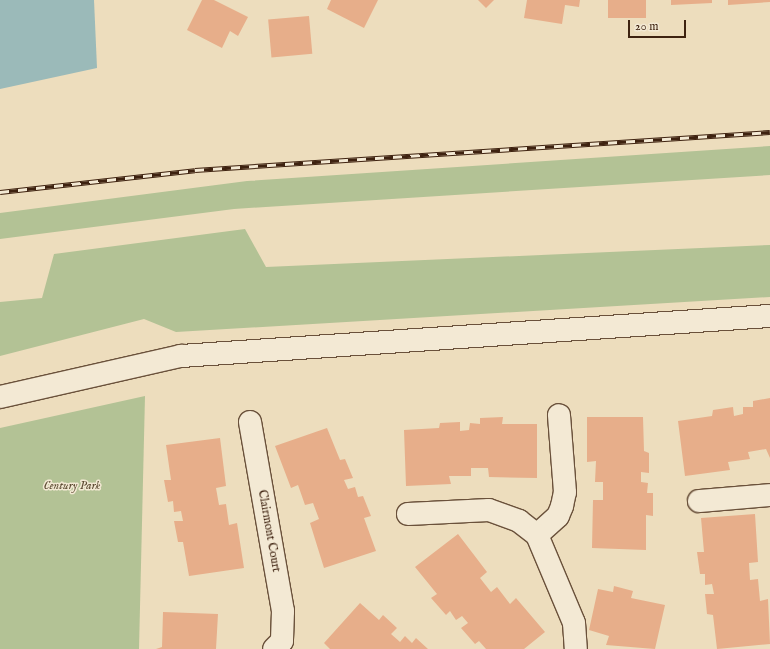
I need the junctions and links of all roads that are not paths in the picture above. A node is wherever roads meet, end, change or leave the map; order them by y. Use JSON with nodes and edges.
{"nodes":[{"id":1,"x":770,"y":316,"type":"edge"},
{"id":2,"x":0,"y":397,"type":"edge"},
{"id":3,"x":560,"y":415,"type":"dead end"},
{"id":4,"x":250,"y":422,"type":"dead end"},
{"id":5,"x":770,"y":495,"type":"edge"},
{"id":6,"x":699,"y":501,"type":"dead end"},
{"id":7,"x":408,"y":514,"type":"dead end"},
{"id":8,"x":537,"y":535,"type":"junction"},
{"id":9,"x":284,"y":646,"type":"edge"},
{"id":10,"x":576,"y":649,"type":"edge"}],
"edges":[{"from":1,"to":2,"type":"street"},
{"from":3,"to":8,"type":"street"},
{"from":4,"to":9,"type":"street","name":"Clairmont Court"},
{"from":5,"to":6,"type":"street"},
{"from":7,"to":8,"type":"street"},
{"from":8,"to":10,"type":"street"}]}
